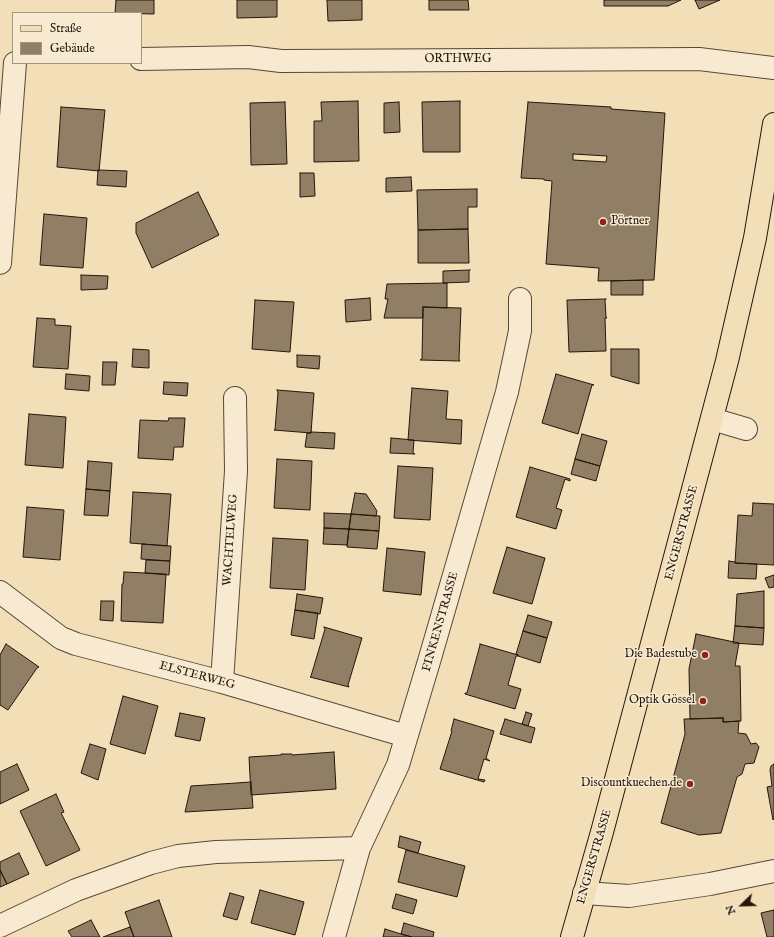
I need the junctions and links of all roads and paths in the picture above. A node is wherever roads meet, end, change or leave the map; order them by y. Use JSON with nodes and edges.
{"nodes":[{"id":1,"x":142,"y":59,"type":"edge"},
{"id":2,"x":0,"y":62,"type":"edge"},
{"id":3,"x":12,"y":62,"type":"edge"},
{"id":4,"x":14,"y":64,"type":"edge"},
{"id":5,"x":774,"y":68,"type":"edge"},
{"id":6,"x":774,"y":124,"type":"edge"},
{"id":7,"x":0,"y":263,"type":"edge"},
{"id":8,"x":520,"y":299,"type":"dead end"},
{"id":9,"x":235,"y":398,"type":"dead end"},
{"id":10,"x":712,"y":419,"type":"junction"},
{"id":11,"x":746,"y":429,"type":"dead end"},
{"id":12,"x":0,"y":592,"type":"edge"},
{"id":13,"x":222,"y":682,"type":"junction"},
{"id":14,"x":406,"y":736,"type":"junction"},
{"id":15,"x":359,"y":848,"type":"junction"},
{"id":16,"x":774,"y":871,"type":"edge"},
{"id":17,"x":584,"y":893,"type":"junction"},
{"id":18,"x":0,"y":926,"type":"edge"},
{"id":19,"x":334,"y":937,"type":"edge"},
{"id":20,"x":572,"y":937,"type":"edge"}],
"edges":[{"from":1,"to":5,"type":"street","name":"ORTHWEG"},
{"from":2,"to":3,"type":"street"},
{"from":4,"to":7,"type":"street"},
{"from":6,"to":10,"type":"main road","name":"ENGERSTRASSE"},
{"from":8,"to":14,"type":"street","name":"FINKENSTRASSE"},
{"from":9,"to":13,"type":"street","name":"WACHTELWEG"},
{"from":10,"to":11,"type":"street"},
{"from":10,"to":17,"type":"main road","name":"ENGERSTRASSE"},
{"from":12,"to":13,"type":"street","name":"ELSTERWEG"},
{"from":13,"to":14,"type":"street","name":"ELSTERWEG"},
{"from":14,"to":15,"type":"street","name":"FINKENSTRASSE"},
{"from":15,"to":18,"type":"street"},
{"from":15,"to":19,"type":"street","name":"FINKENSTRASSE"},
{"from":16,"to":17,"type":"street"},
{"from":17,"to":20,"type":"main road","name":"ENGERSTRASSE"}]}
